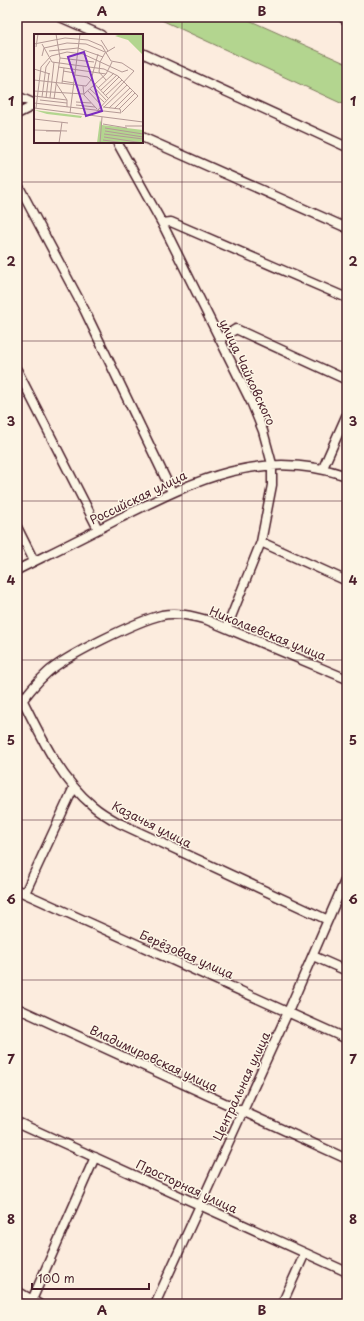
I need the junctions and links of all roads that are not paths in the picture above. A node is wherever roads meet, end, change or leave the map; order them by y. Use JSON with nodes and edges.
{"nodes":[{"id":1,"x":60,"y":17,"type":"edge"},
{"id":2,"x":99,"y":34,"type":"edge"},
{"id":3,"x":143,"y":53,"type":"edge"},
{"id":4,"x":17,"y":96,"type":"edge"},
{"id":5,"x":34,"y":104,"type":"edge"},
{"id":6,"x":34,"y":106,"type":"edge"},
{"id":7,"x":17,"y":114,"type":"edge"},
{"id":8,"x":143,"y":137,"type":"edge"},
{"id":9,"x":118,"y":143,"type":"edge"},
{"id":10,"x":347,"y":147,"type":"edge"},
{"id":11,"x":17,"y":183,"type":"edge"},
{"id":12,"x":162,"y":223,"type":"junction"},
{"id":13,"x":347,"y":228,"type":"edge"},
{"id":14,"x":347,"y":298,"type":"edge"},
{"id":15,"x":220,"y":339,"type":"junction"},
{"id":16,"x":17,"y":370,"type":"edge"},
{"id":17,"x":347,"y":380,"type":"edge"},
{"id":18,"x":347,"y":414,"type":"edge"},
{"id":19,"x":272,"y":464,"type":"junction"},
{"id":20,"x":322,"y":468,"type":"junction"},
{"id":21,"x":347,"y":476,"type":"edge"},
{"id":22,"x":172,"y":492,"type":"junction"},
{"id":23,"x":17,"y":527,"type":"edge"},
{"id":24,"x":98,"y":529,"type":"junction"},
{"id":25,"x":261,"y":542,"type":"junction"},
{"id":26,"x":34,"y":562,"type":"junction"},
{"id":27,"x":17,"y":570,"type":"edge"},
{"id":28,"x":347,"y":581,"type":"edge"},
{"id":29,"x":227,"y":627,"type":"junction"},
{"id":30,"x":347,"y":679,"type":"edge"},
{"id":31,"x":17,"y":689,"type":"edge"},
{"id":32,"x":22,"y":700,"type":"junction"},
{"id":33,"x":17,"y":708,"type":"edge"},
{"id":34,"x":74,"y":787,"type":"junction"},
{"id":35,"x":347,"y":876,"type":"edge"},
{"id":36,"x":17,"y":890,"type":"edge"},
{"id":37,"x":25,"y":893,"type":"junction"},
{"id":38,"x":328,"y":920,"type":"junction"},
{"id":39,"x":313,"y":956,"type":"junction"},
{"id":40,"x":347,"y":971,"type":"edge"},
{"id":41,"x":17,"y":1008,"type":"edge"},
{"id":42,"x":288,"y":1012,"type":"junction"},
{"id":43,"x":347,"y":1039,"type":"edge"},
{"id":44,"x":242,"y":1112,"type":"junction"},
{"id":45,"x":17,"y":1122,"type":"edge"},
{"id":46,"x":95,"y":1157,"type":"junction"},
{"id":47,"x":347,"y":1159,"type":"edge"},
{"id":48,"x":199,"y":1205,"type":"junction"},
{"id":49,"x":305,"y":1253,"type":"junction"},
{"id":50,"x":347,"y":1272,"type":"edge"},
{"id":51,"x":17,"y":1291,"type":"edge"},
{"id":52,"x":36,"y":1302,"type":"edge"},
{"id":53,"x":155,"y":1304,"type":"edge"},
{"id":54,"x":282,"y":1304,"type":"edge"}],
"edges":[{"from":1,"to":2,"type":"street"},
{"from":3,"to":10,"type":"street"},
{"from":4,"to":5,"type":"street"},
{"from":6,"to":7,"type":"street"},
{"from":8,"to":13,"type":"street"},
{"from":9,"to":12,"type":"street","name":"улица Чайковского"},
{"from":11,"to":22,"type":"street"},
{"from":12,"to":14,"type":"street"},
{"from":12,"to":15,"type":"street","name":"улица Чайковского"},
{"from":15,"to":17,"type":"street"},
{"from":15,"to":19,"type":"street","name":"улица Чайковского"},
{"from":16,"to":24,"type":"street"},
{"from":18,"to":20,"type":"street"},
{"from":19,"to":20,"type":"street","name":"Российская улица"},
{"from":19,"to":22,"type":"street","name":"Российская улица"},
{"from":19,"to":25,"type":"street","name":"улица Чайковского"},
{"from":20,"to":21,"type":"street","name":"Российская улица"},
{"from":22,"to":24,"type":"street","name":"Российская улица"},
{"from":23,"to":26,"type":"street"},
{"from":24,"to":26,"type":"street","name":"Российская улица"},
{"from":25,"to":28,"type":"street"},
{"from":25,"to":29,"type":"street","name":"улица Чайковского"},
{"from":26,"to":27,"type":"street","name":"Российская улица"},
{"from":29,"to":30,"type":"street","name":"Николаевская улица"},
{"from":29,"to":32,"type":"street","name":"Николаевская улица"},
{"from":31,"to":32,"type":"street","name":"Казачья улица"},
{"from":32,"to":33,"type":"street","name":"Николаевская улица"},
{"from":32,"to":34,"type":"street","name":"Казачья улица"},
{"from":34,"to":37,"type":"street"},
{"from":34,"to":38,"type":"street","name":"Казачья улица"},
{"from":35,"to":38,"type":"street","name":"Центральная улица"},
{"from":36,"to":37,"type":"street","name":"Берёзовая улица"},
{"from":37,"to":42,"type":"street","name":"Берёзовая улица"},
{"from":38,"to":39,"type":"street","name":"Центральная улица"},
{"from":39,"to":40,"type":"street"},
{"from":39,"to":42,"type":"street","name":"Центральная улица"},
{"from":41,"to":44,"type":"street","name":"Владимировская улица"},
{"from":42,"to":43,"type":"street","name":"Берёзовая улица"},
{"from":42,"to":44,"type":"street","name":"Центральная улица"},
{"from":44,"to":47,"type":"street","name":"Владимировская улица"},
{"from":44,"to":48,"type":"street","name":"Центральная улица"},
{"from":45,"to":46,"type":"street","name":"Просторная улица"},
{"from":46,"to":48,"type":"street","name":"Просторная улица"},
{"from":46,"to":52,"type":"street"},
{"from":48,"to":49,"type":"street","name":"Просторная улица"},
{"from":48,"to":53,"type":"street","name":"Центральная улица"},
{"from":49,"to":50,"type":"street","name":"Просторная улица"},
{"from":49,"to":54,"type":"street"},
{"from":51,"to":52,"type":"street"}]}
